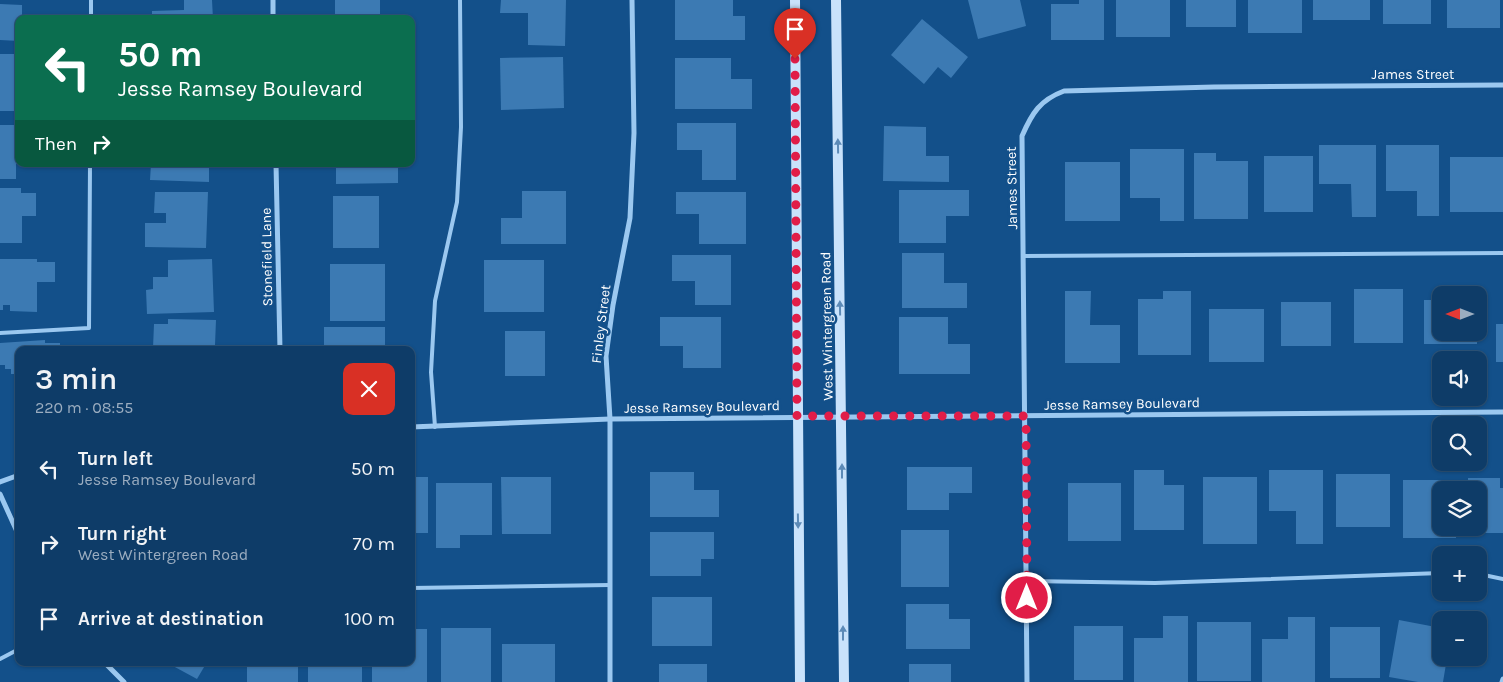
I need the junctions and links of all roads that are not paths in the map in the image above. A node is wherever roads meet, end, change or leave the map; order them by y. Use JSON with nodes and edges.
{"nodes":[{"id":1,"x":91,"y":0,"type":"edge"},
{"id":2,"x":272,"y":0,"type":"edge"},
{"id":3,"x":460,"y":0,"type":"edge"},
{"id":4,"x":632,"y":0,"type":"edge"},
{"id":5,"x":795,"y":0,"type":"edge"},
{"id":6,"x":836,"y":0,"type":"edge"},
{"id":7,"x":91,"y":15,"type":"edge"},
{"id":8,"x":273,"y":15,"type":"edge"},
{"id":9,"x":1503,"y":85,"type":"edge"},
{"id":10,"x":90,"y":167,"type":"edge"},
{"id":11,"x":276,"y":167,"type":"edge"},
{"id":12,"x":1503,"y":253,"type":"edge"},
{"id":13,"x":1024,"y":256,"type":"junction"},
{"id":14,"x":0,"y":333,"type":"edge"},
{"id":15,"x":280,"y":346,"type":"edge"},
{"id":16,"x":1503,"y":412,"type":"edge"},
{"id":17,"x":797,"y":416,"type":"junction"},
{"id":18,"x":842,"y":416,"type":"junction"},
{"id":19,"x":1026,"y":416,"type":"junction"},
{"id":20,"x":610,"y":419,"type":"junction"},
{"id":21,"x":415,"y":427,"type":"edge"},
{"id":22,"x":435,"y":427,"type":"junction"},
{"id":23,"x":15,"y":476,"type":"edge"},
{"id":24,"x":0,"y":482,"type":"edge"},
{"id":25,"x":0,"y":494,"type":"edge"},
{"id":26,"x":15,"y":527,"type":"edge"},
{"id":27,"x":1432,"y":573,"type":"edge"},
{"id":28,"x":1487,"y":576,"type":"edge"},
{"id":29,"x":1503,"y":579,"type":"edge"},
{"id":30,"x":1027,"y":581,"type":"junction"},
{"id":31,"x":610,"y":585,"type":"junction"},
{"id":32,"x":415,"y":588,"type":"edge"},
{"id":33,"x":15,"y":651,"type":"edge"},
{"id":34,"x":0,"y":659,"type":"edge"},
{"id":35,"x":108,"y":666,"type":"edge"},
{"id":36,"x":124,"y":682,"type":"edge"},
{"id":37,"x":610,"y":682,"type":"edge"},
{"id":38,"x":800,"y":682,"type":"edge"},
{"id":39,"x":844,"y":682,"type":"edge"},
{"id":40,"x":1027,"y":682,"type":"edge"}],
"edges":[{"from":1,"to":7,"type":"lane"},
{"from":2,"to":8,"type":"street"},
{"from":3,"to":22,"type":"lane"},
{"from":4,"to":20,"type":"street","name":"Finley Street"},
{"from":5,"to":17,"type":"street"},
{"from":18,"to":6,"type":"street","name":"West Wintergreen Road","one_way":true},
{"from":9,"to":13,"type":"street","name":"James Street"},
{"from":10,"to":14,"type":"lane"},
{"from":11,"to":15,"type":"street","name":"Stonefield Lane"},
{"from":12,"to":13,"type":"lane"},
{"from":13,"to":19,"type":"street","name":"James Street"},
{"from":16,"to":19,"type":"street","name":"Jesse Ramsey Boulevard"},
{"from":17,"to":18,"type":"street","name":"Jesse Ramsey Boulevard"},
{"from":17,"to":20,"type":"street","name":"Jesse Ramsey Boulevard"},
{"from":17,"to":38,"type":"street","one_way":true},
{"from":18,"to":19,"type":"street","name":"Jesse Ramsey Boulevard"},
{"from":39,"to":18,"type":"street","name":"West Wintergreen Road","one_way":true},
{"from":19,"to":30,"type":"street","name":"James Street"},
{"from":20,"to":22,"type":"street","name":"Jesse Ramsey Boulevard"},
{"from":20,"to":31,"type":"street","name":"Finley Street"},
{"from":21,"to":22,"type":"street","name":"Jesse Ramsey Boulevard"},
{"from":23,"to":24,"type":"street"},
{"from":25,"to":26,"type":"street"},
{"from":27,"to":30,"type":"lane"},
{"from":28,"to":29,"type":"lane"},
{"from":30,"to":40,"type":"street","name":"James Street"},
{"from":31,"to":32,"type":"lane"},
{"from":31,"to":37,"type":"street","name":"Finley Street"},
{"from":33,"to":34,"type":"lane"},
{"from":35,"to":36,"type":"street"}]}
